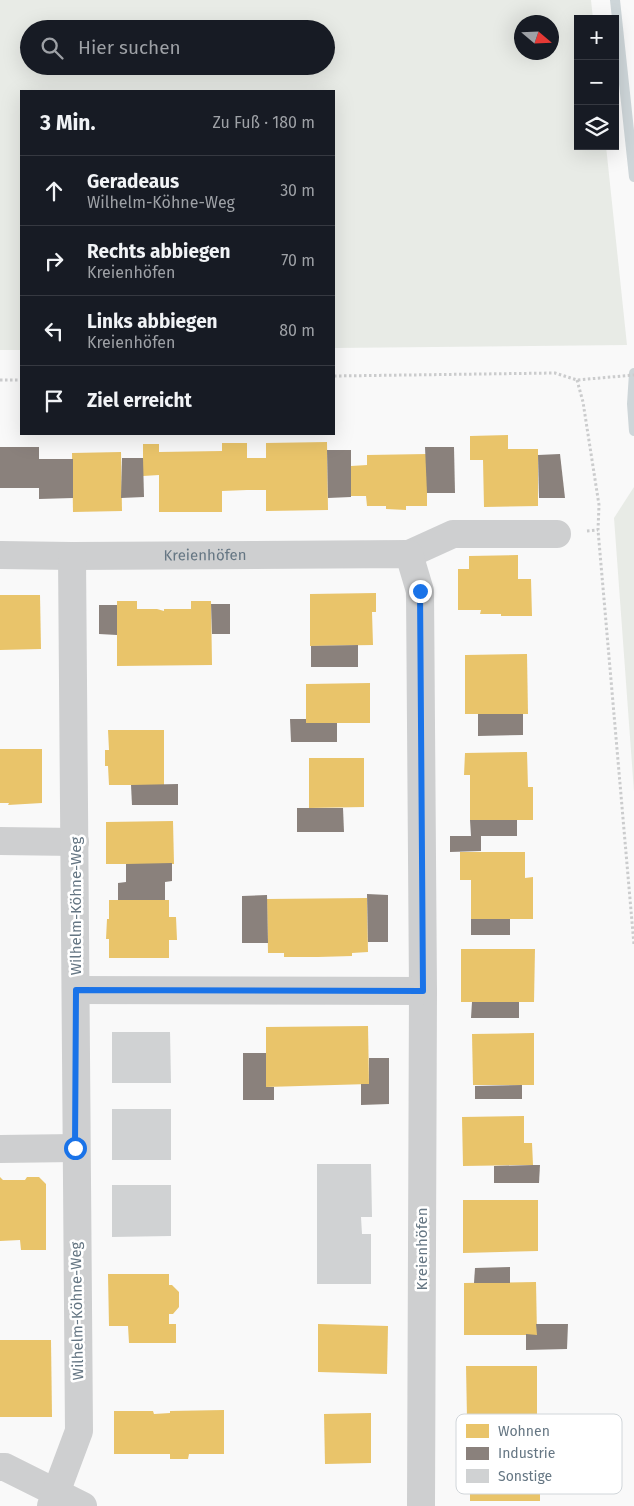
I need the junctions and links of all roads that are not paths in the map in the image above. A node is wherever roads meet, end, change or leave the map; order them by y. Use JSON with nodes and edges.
{"nodes":[{"id":1,"x":557,"y":534,"type":"dead end"},
{"id":2,"x":409,"y":554,"type":"junction"},
{"id":3,"x":0,"y":555,"type":"edge"},
{"id":4,"x":72,"y":556,"type":"junction"},
{"id":5,"x":0,"y":841,"type":"edge"},
{"id":6,"x":75,"y":842,"type":"junction"},
{"id":7,"x":76,"y":990,"type":"junction"},
{"id":8,"x":423,"y":991,"type":"junction"},
{"id":9,"x":75,"y":1148,"type":"junction"},
{"id":10,"x":0,"y":1149,"type":"edge"},
{"id":11,"x":0,"y":1467,"type":"edge"},
{"id":12,"x":54,"y":1499,"type":"edge"},
{"id":13,"x":83,"y":1506,"type":"edge"},
{"id":14,"x":421,"y":1506,"type":"edge"}],
"edges":[{"from":1,"to":2,"type":"street","name":"Kreienhöfen"},
{"from":2,"to":4,"type":"street","name":"Kreienhöfen"},
{"from":2,"to":8,"type":"street","name":"Kreienhöfen"},
{"from":3,"to":4,"type":"street","name":"Kreienhöfen"},
{"from":4,"to":6,"type":"street","name":"Wilhelm-Köhne-Weg"},
{"from":5,"to":6,"type":"street"},
{"from":6,"to":7,"type":"street","name":"Wilhelm-Köhne-Weg"},
{"from":7,"to":8,"type":"street"},
{"from":7,"to":9,"type":"street","name":"Wilhelm-Köhne-Weg"},
{"from":8,"to":14,"type":"street","name":"Kreienhöfen"},
{"from":9,"to":10,"type":"street"},
{"from":9,"to":12,"type":"street","name":"Wilhelm-Köhne-Weg"},
{"from":11,"to":12,"type":"street"},
{"from":12,"to":13,"type":"street"}]}
